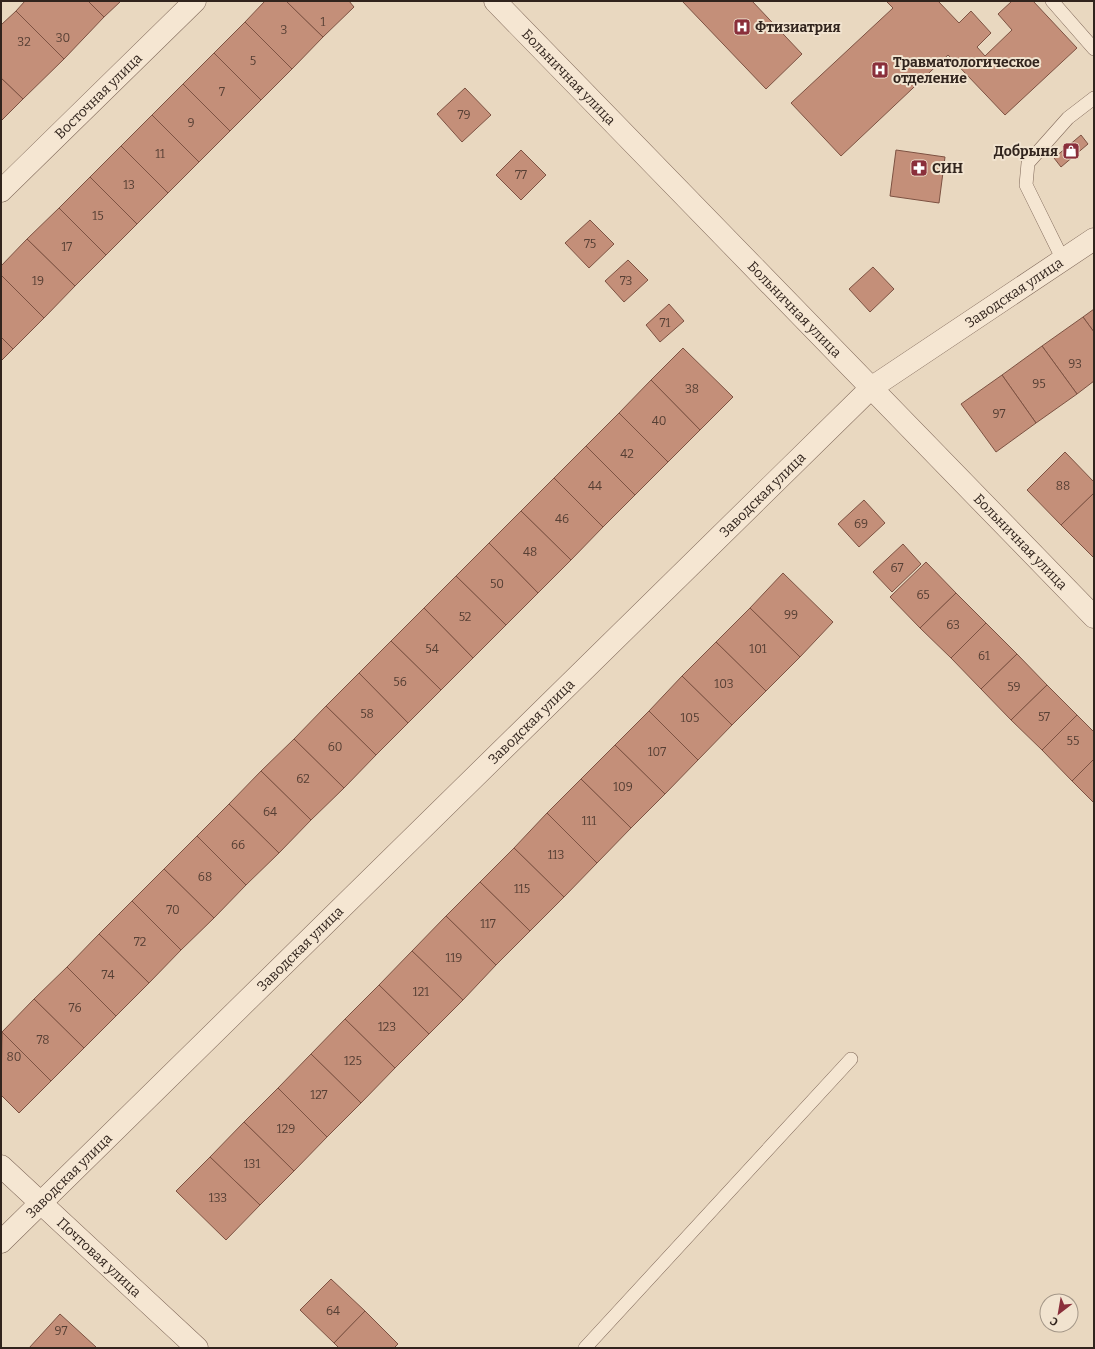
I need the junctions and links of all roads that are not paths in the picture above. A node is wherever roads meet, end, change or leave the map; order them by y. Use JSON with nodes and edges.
{"nodes":[{"id":1,"x":196,"y":1,"type":"edge"},
{"id":2,"x":495,"y":1,"type":"edge"},
{"id":3,"x":1052,"y":1,"type":"edge"},
{"id":4,"x":1094,"y":49,"type":"edge"},
{"id":5,"x":1094,"y":98,"type":"edge"},
{"id":6,"x":1,"y":191,"type":"edge"},
{"id":7,"x":1094,"y":239,"type":"edge"},
{"id":8,"x":1063,"y":260,"type":"junction"},
{"id":9,"x":871,"y":388,"type":"junction"},
{"id":10,"x":1094,"y":617,"type":"edge"},
{"id":11,"x":851,"y":1059,"type":"dead end"},
{"id":12,"x":1,"y":1166,"type":"edge"},
{"id":13,"x":42,"y":1204,"type":"junction"},
{"id":14,"x":1,"y":1242,"type":"edge"},
{"id":15,"x":197,"y":1348,"type":"edge"},
{"id":16,"x":585,"y":1348,"type":"edge"}],
"edges":[{"from":1,"to":6,"type":"street","name":"Восточная улица"},
{"from":2,"to":9,"type":"street","name":"Больничная улица"},
{"from":3,"to":4,"type":"lane"},
{"from":5,"to":8,"type":"lane"},
{"from":7,"to":8,"type":"street","name":"Заводская улица"},
{"from":8,"to":9,"type":"street","name":"Заводская улица"},
{"from":9,"to":10,"type":"street","name":"Больничная улица"},
{"from":9,"to":13,"type":"street","name":"Заводская улица"},
{"from":11,"to":16,"type":"lane"},
{"from":12,"to":13,"type":"street","name":"Почтовая улица"},
{"from":13,"to":14,"type":"street","name":"Заводская улица"},
{"from":13,"to":15,"type":"street","name":"Почтовая улица"}]}
